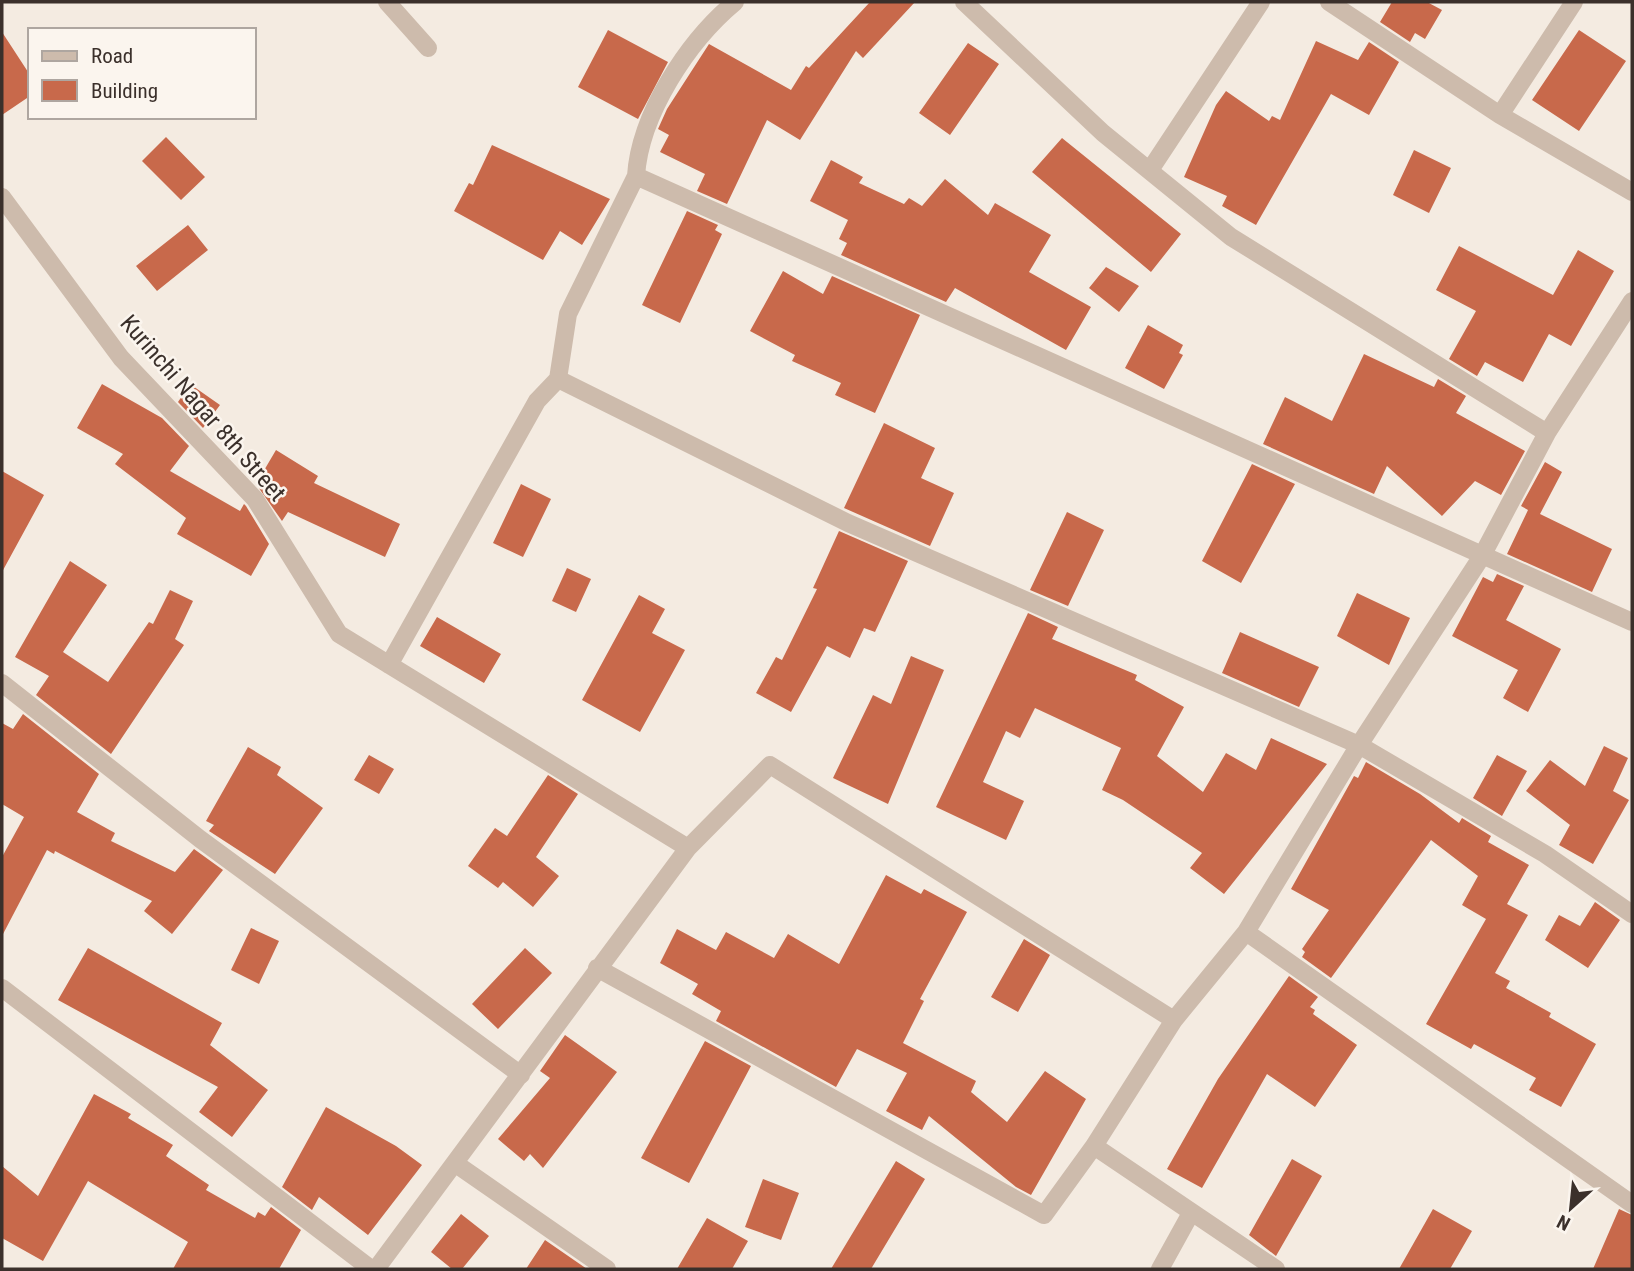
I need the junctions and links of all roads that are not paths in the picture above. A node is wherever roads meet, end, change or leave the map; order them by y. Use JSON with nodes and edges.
{"nodes":[{"id":1,"x":387,"y":2,"type":"edge"},
{"id":2,"x":735,"y":2,"type":"edge"},
{"id":3,"x":964,"y":2,"type":"edge"},
{"id":4,"x":1261,"y":2,"type":"edge"},
{"id":5,"x":1329,"y":2,"type":"edge"},
{"id":6,"x":1574,"y":2,"type":"edge"},
{"id":7,"x":428,"y":48,"type":"dead end"},
{"id":8,"x":1500,"y":115,"type":"junction"},
{"id":9,"x":1150,"y":170,"type":"junction"},
{"id":10,"x":636,"y":176,"type":"junction"},
{"id":11,"x":1632,"y":192,"type":"edge"},
{"id":12,"x":2,"y":197,"type":"edge"},
{"id":13,"x":1632,"y":301,"type":"edge"},
{"id":14,"x":558,"y":379,"type":"junction"},
{"id":15,"x":1547,"y":433,"type":"junction"},
{"id":16,"x":1482,"y":556,"type":"junction"},
{"id":17,"x":1632,"y":622,"type":"edge"},
{"id":18,"x":389,"y":665,"type":"junction"},
{"id":19,"x":2,"y":683,"type":"edge"},
{"id":20,"x":1359,"y":745,"type":"junction"},
{"id":21,"x":688,"y":848,"type":"junction"},
{"id":22,"x":1632,"y":914,"type":"edge"},
{"id":23,"x":1246,"y":932,"type":"junction"},
{"id":24,"x":597,"y":968,"type":"junction"},
{"id":25,"x":2,"y":988,"type":"edge"},
{"id":26,"x":1174,"y":1020,"type":"junction"},
{"id":27,"x":521,"y":1075,"type":"junction"},
{"id":28,"x":1094,"y":1146,"type":"junction"},
{"id":29,"x":456,"y":1164,"type":"junction"},
{"id":30,"x":1632,"y":1204,"type":"edge"},
{"id":31,"x":1191,"y":1213,"type":"junction"},
{"id":32,"x":371,"y":1269,"type":"edge"},
{"id":33,"x":376,"y":1269,"type":"edge"},
{"id":34,"x":607,"y":1269,"type":"edge"},
{"id":35,"x":1160,"y":1269,"type":"edge"},
{"id":36,"x":1276,"y":1269,"type":"edge"}],
"edges":[{"from":1,"to":7,"type":"street"},
{"from":2,"to":10,"type":"street"},
{"from":3,"to":9,"type":"street"},
{"from":4,"to":9,"type":"street"},
{"from":5,"to":8,"type":"street"},
{"from":6,"to":8,"type":"street"},
{"from":8,"to":11,"type":"street"},
{"from":9,"to":15,"type":"street"},
{"from":10,"to":14,"type":"street"},
{"from":10,"to":16,"type":"street"},
{"from":12,"to":18,"type":"street","name":"Kurinchi Nagar 8th Street"},
{"from":13,"to":15,"type":"street"},
{"from":14,"to":18,"type":"street"},
{"from":14,"to":20,"type":"street"},
{"from":15,"to":16,"type":"street"},
{"from":16,"to":17,"type":"street"},
{"from":16,"to":20,"type":"street"},
{"from":18,"to":21,"type":"street","name":"Kurinchi Nagar 8th Street"},
{"from":19,"to":27,"type":"street"},
{"from":20,"to":22,"type":"street"},
{"from":20,"to":23,"type":"street"},
{"from":21,"to":24,"type":"street"},
{"from":21,"to":26,"type":"street"},
{"from":23,"to":26,"type":"street"},
{"from":23,"to":30,"type":"street"},
{"from":24,"to":27,"type":"street"},
{"from":24,"to":28,"type":"street"},
{"from":25,"to":32,"type":"street"},
{"from":26,"to":28,"type":"street"},
{"from":27,"to":29,"type":"street"},
{"from":28,"to":31,"type":"street"},
{"from":29,"to":33,"type":"street"},
{"from":29,"to":34,"type":"street"},
{"from":31,"to":35,"type":"street"},
{"from":31,"to":36,"type":"street"}]}
